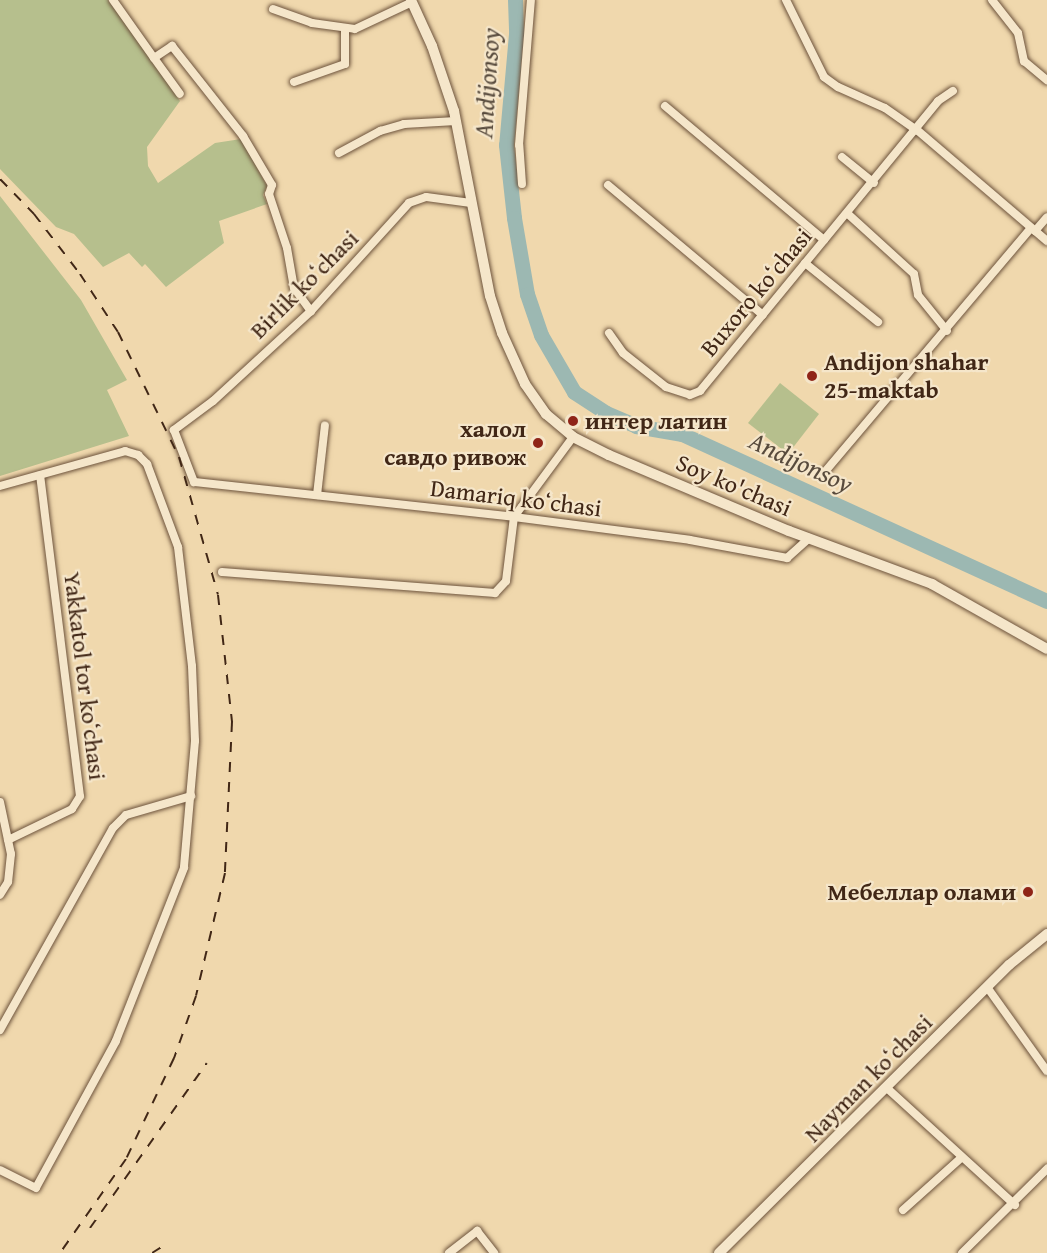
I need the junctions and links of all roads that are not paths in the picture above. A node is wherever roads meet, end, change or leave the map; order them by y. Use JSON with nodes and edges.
{"nodes":[{"id":1,"x":113,"y":0,"type":"edge"},
{"id":2,"x":531,"y":0,"type":"edge"},
{"id":3,"x":786,"y":0,"type":"edge"},
{"id":4,"x":992,"y":0,"type":"edge"},
{"id":5,"x":411,"y":1,"type":"edge"},
{"id":6,"x":273,"y":9,"type":"dead end"},
{"id":7,"x":345,"y":28,"type":"junction"},
{"id":8,"x":154,"y":58,"type":"junction"},
{"id":9,"x":1047,"y":80,"type":"edge"},
{"id":10,"x":294,"y":82,"type":"dead end"},
{"id":11,"x":953,"y":92,"type":"dead end"},
{"id":12,"x":180,"y":94,"type":"dead end"},
{"id":13,"x":665,"y":106,"type":"dead end"},
{"id":14,"x":456,"y":121,"type":"junction"},
{"id":15,"x":918,"y":130,"type":"junction"},
{"id":16,"x":339,"y":153,"type":"dead end"},
{"id":17,"x":842,"y":157,"type":"dead end"},
{"id":18,"x":874,"y":183,"type":"junction"},
{"id":19,"x":522,"y":184,"type":"dead end"},
{"id":20,"x":608,"y":185,"type":"dead end"},
{"id":21,"x":471,"y":203,"type":"junction"},
{"id":22,"x":848,"y":214,"type":"junction"},
{"id":23,"x":1047,"y":217,"type":"edge"},
{"id":24,"x":1033,"y":229,"type":"junction"},
{"id":25,"x":824,"y":240,"type":"junction"},
{"id":26,"x":1047,"y":241,"type":"edge"},
{"id":27,"x":805,"y":262,"type":"junction"},
{"id":28,"x":311,"y":311,"type":"junction"},
{"id":29,"x":764,"y":315,"type":"junction"},
{"id":30,"x":878,"y":322,"type":"dead end"},
{"id":31,"x":947,"y":331,"type":"junction"},
{"id":32,"x":609,"y":333,"type":"dead end"},
{"id":33,"x":325,"y":425,"type":"dead end"},
{"id":34,"x":174,"y":430,"type":"joint"},
{"id":35,"x":573,"y":437,"type":"junction"},
{"id":36,"x":824,"y":474,"type":"dead end"},
{"id":37,"x":40,"y":475,"type":"junction"},
{"id":38,"x":0,"y":486,"type":"edge"},
{"id":39,"x":318,"y":495,"type":"junction"},
{"id":40,"x":514,"y":517,"type":"junction"},
{"id":41,"x":809,"y":538,"type":"junction"},
{"id":42,"x":222,"y":572,"type":"dead end"},
{"id":43,"x":1047,"y":649,"type":"edge"},
{"id":44,"x":191,"y":796,"type":"junction"},
{"id":45,"x":0,"y":802,"type":"edge"},
{"id":46,"x":8,"y":840,"type":"junction"},
{"id":47,"x":0,"y":895,"type":"edge"},
{"id":48,"x":1047,"y":934,"type":"edge"},
{"id":49,"x":987,"y":987,"type":"junction"},
{"id":50,"x":0,"y":1030,"type":"edge"},
{"id":51,"x":1047,"y":1071,"type":"edge"},
{"id":52,"x":888,"y":1089,"type":"junction"},
{"id":53,"x":962,"y":1157,"type":"junction"},
{"id":54,"x":1047,"y":1169,"type":"edge"},
{"id":55,"x":0,"y":1170,"type":"edge"},
{"id":56,"x":1015,"y":1205,"type":"junction"},
{"id":57,"x":903,"y":1210,"type":"dead end"},
{"id":58,"x":449,"y":1253,"type":"edge"},
{"id":59,"x":494,"y":1253,"type":"edge"},
{"id":60,"x":719,"y":1253,"type":"edge"},
{"id":61,"x":963,"y":1253,"type":"edge"}],
"edges":[{"from":1,"to":8,"type":"street"},
{"from":2,"to":19,"type":"street"},
{"from":3,"to":15,"type":"street"},
{"from":4,"to":9,"type":"street"},
{"from":5,"to":7,"type":"street"},
{"from":5,"to":14,"type":"main road","name":"Soy ko'chasi"},
{"from":6,"to":7,"type":"street"},
{"from":7,"to":10,"type":"street"},
{"from":8,"to":12,"type":"street"},
{"from":8,"to":28,"type":"street"},
{"from":11,"to":15,"type":"street","name":"Buxoro koʻchasi"},
{"from":13,"to":25,"type":"street"},
{"from":14,"to":16,"type":"street"},
{"from":14,"to":21,"type":"main road","name":"Soy ko'chasi"},
{"from":15,"to":18,"type":"street","name":"Buxoro koʻchasi"},
{"from":15,"to":24,"type":"street"},
{"from":17,"to":18,"type":"street"},
{"from":18,"to":22,"type":"street","name":"Buxoro koʻchasi"},
{"from":20,"to":29,"type":"street"},
{"from":21,"to":28,"type":"street","name":"Birlik koʻchasi"},
{"from":21,"to":35,"type":"main road","name":"Soy ko'chasi"},
{"from":22,"to":25,"type":"street","name":"Buxoro koʻchasi"},
{"from":22,"to":31,"type":"street"},
{"from":23,"to":24,"type":"street"},
{"from":24,"to":26,"type":"street"},
{"from":24,"to":31,"type":"street"},
{"from":25,"to":27,"type":"street","name":"Buxoro koʻchasi"},
{"from":27,"to":29,"type":"street","name":"Buxoro koʻchasi"},
{"from":27,"to":30,"type":"street"},
{"from":28,"to":34,"type":"street","name":"Birlik koʻchasi"},
{"from":29,"to":32,"type":"street","name":"Buxoro koʻchasi"},
{"from":31,"to":36,"type":"street"},
{"from":33,"to":39,"type":"street"},
{"from":34,"to":39,"type":"street","name":"Damariq koʻchasi"},
{"from":35,"to":40,"type":"street"},
{"from":35,"to":41,"type":"main road","name":"Soy ko'chasi"},
{"from":37,"to":38,"type":"street"},
{"from":37,"to":44,"type":"street"},
{"from":37,"to":46,"type":"street","name":"Yakkatol tor koʻchasi"},
{"from":39,"to":40,"type":"street","name":"Damariq koʻchasi"},
{"from":40,"to":41,"type":"street","name":"Damariq koʻchasi"},
{"from":40,"to":42,"type":"street"},
{"from":41,"to":43,"type":"main road","name":"Soy ko'chasi"},
{"from":44,"to":50,"type":"street"},
{"from":44,"to":55,"type":"street"},
{"from":45,"to":46,"type":"street"},
{"from":46,"to":47,"type":"street"},
{"from":48,"to":49,"type":"main road","name":"Nayman koʻchasi"},
{"from":49,"to":51,"type":"street"},
{"from":49,"to":52,"type":"main road","name":"Nayman koʻchasi"},
{"from":52,"to":53,"type":"street"},
{"from":52,"to":60,"type":"main road","name":"Nayman koʻchasi"},
{"from":53,"to":56,"type":"street"},
{"from":53,"to":57,"type":"street"},
{"from":54,"to":56,"type":"street"},
{"from":56,"to":61,"type":"street"},
{"from":58,"to":59,"type":"street"}]}
